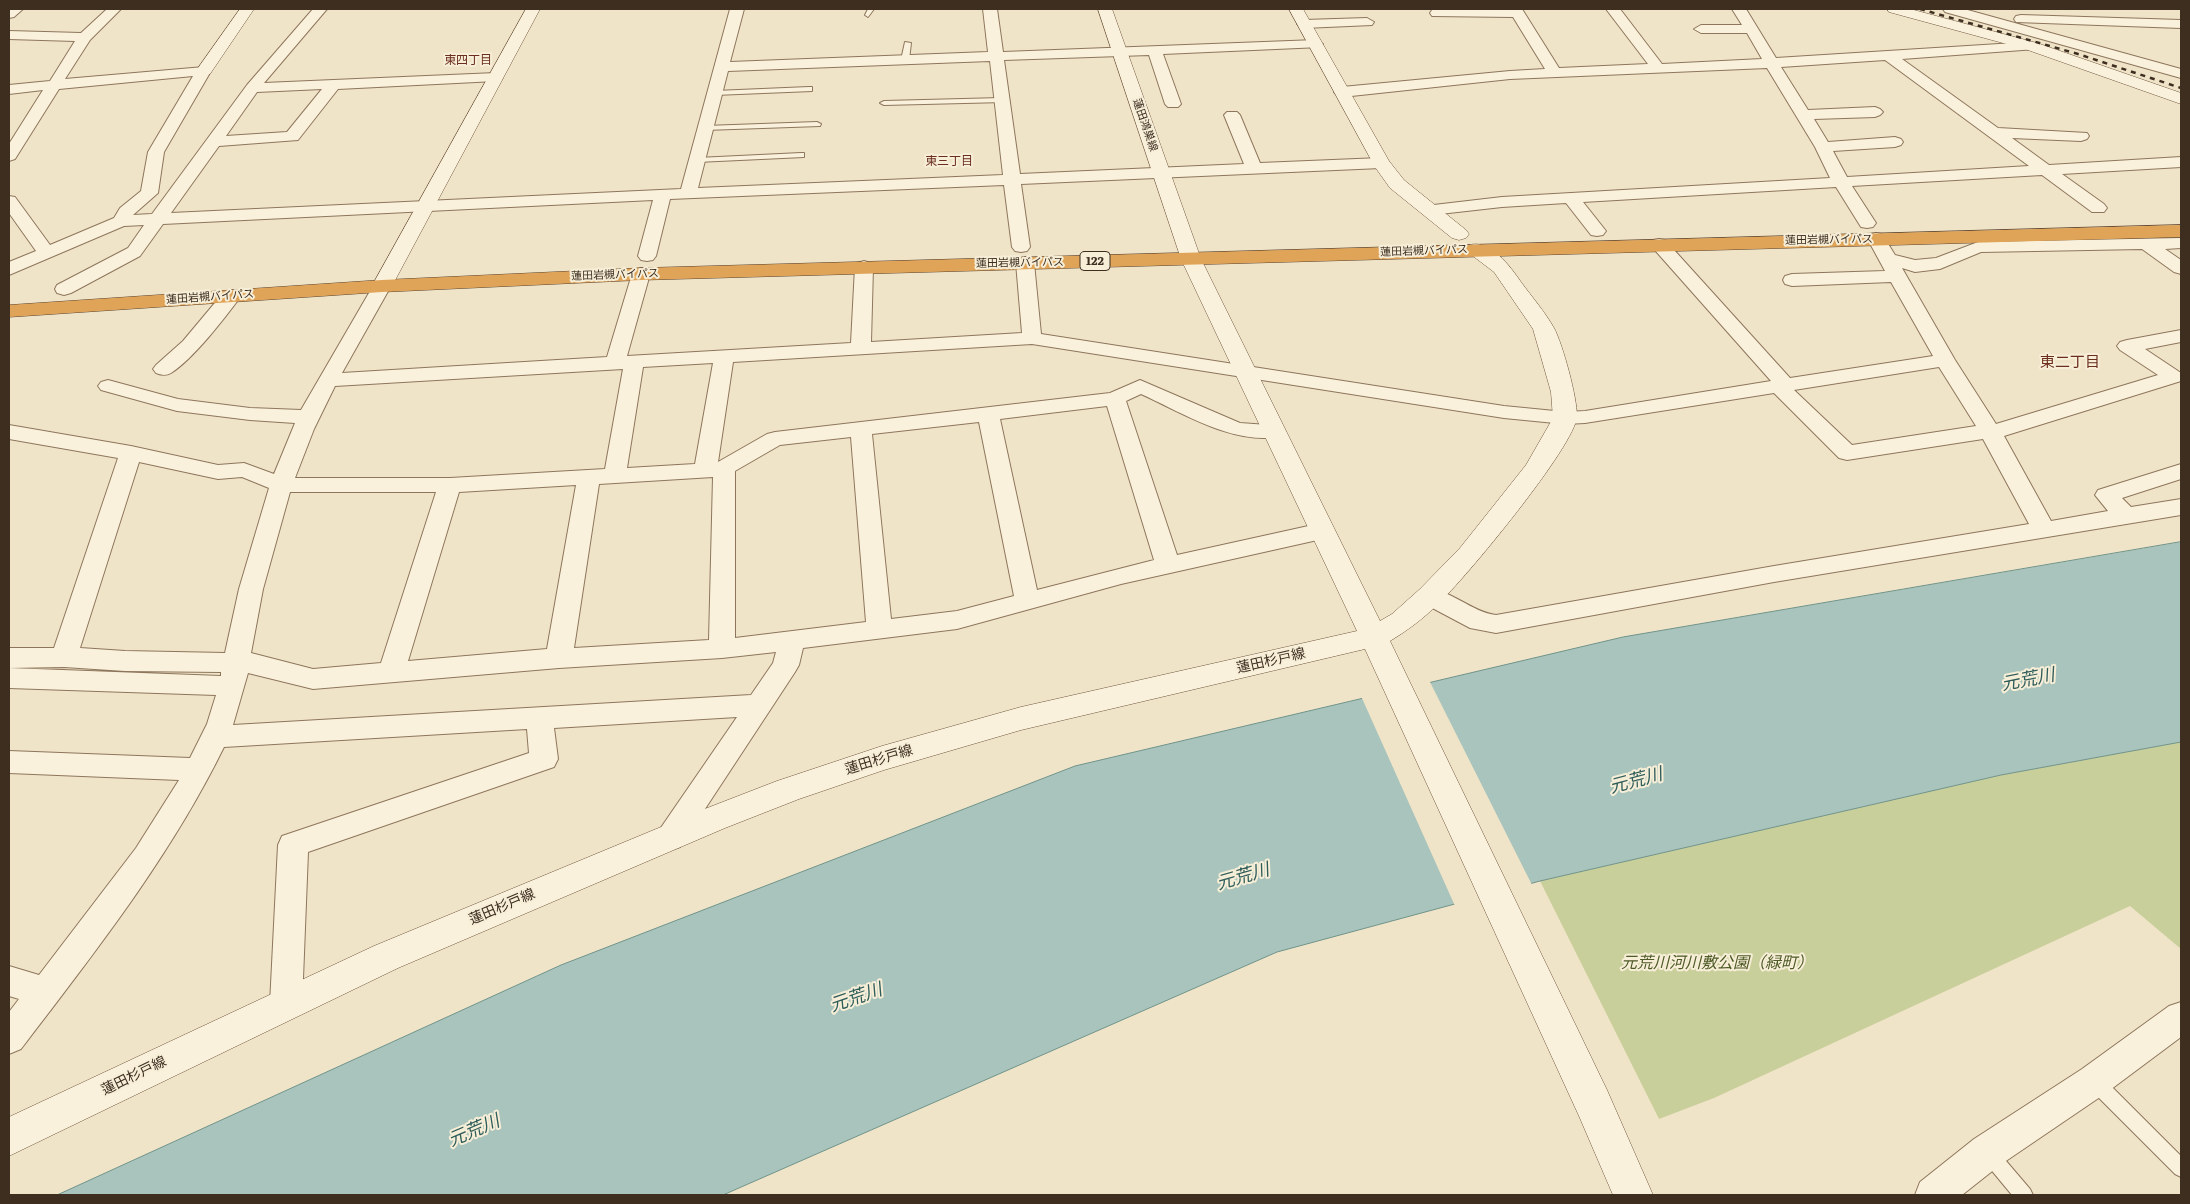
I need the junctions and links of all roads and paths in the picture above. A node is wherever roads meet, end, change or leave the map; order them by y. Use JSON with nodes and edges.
{"nodes":[{"id":1,"x":16,"y":9,"type":"edge"},
{"id":2,"x":114,"y":9,"type":"edge"},
{"id":3,"x":247,"y":9,"type":"edge"},
{"id":4,"x":320,"y":9,"type":"edge"},
{"id":5,"x":533,"y":9,"type":"edge"},
{"id":6,"x":737,"y":9,"type":"edge"},
{"id":7,"x":990,"y":9,"type":"edge"},
{"id":8,"x":1105,"y":9,"type":"edge"},
{"id":9,"x":1613,"y":9,"type":"edge"},
{"id":10,"x":1739,"y":9,"type":"edge"},
{"id":11,"x":1894,"y":9,"type":"edge"},
{"id":12,"x":1950,"y":9,"type":"edge"},
{"id":13,"x":2050,"y":9,"type":"edge"},
{"id":14,"x":2164,"y":9,"type":"edge"},
{"id":15,"x":1516,"y":11,"type":"edge"},
{"id":16,"x":1438,"y":13,"type":"dead end"},
{"id":17,"x":9,"y":14,"type":"edge"},
{"id":18,"x":1300,"y":16,"type":"edge"},
{"id":19,"x":2181,"y":17,"type":"edge"},
{"id":20,"x":1984,"y":18,"type":"junction"},
{"id":21,"x":2069,"y":20,"type":"junction"},
{"id":22,"x":1367,"y":22,"type":"dead end"},
{"id":23,"x":2181,"y":24,"type":"edge"},
{"id":24,"x":1701,"y":29,"type":"dead end"},
{"id":25,"x":1752,"y":29,"type":"junction"},
{"id":26,"x":9,"y":36,"type":"edge"},
{"id":27,"x":85,"y":37,"type":"junction"},
{"id":28,"x":907,"y":43,"type":"dead end"},
{"id":29,"x":1316,"y":44,"type":"junction"},
{"id":30,"x":2031,"y":46,"type":"junction"},
{"id":31,"x":1155,"y":50,"type":"junction"},
{"id":32,"x":1120,"y":52,"type":"junction"},
{"id":33,"x":1887,"y":55,"type":"junction"},
{"id":34,"x":996,"y":57,"type":"junction"},
{"id":35,"x":905,"y":60,"type":"junction"},
{"id":36,"x":2133,"y":60,"type":"junction"},
{"id":37,"x":1772,"y":63,"type":"junction"},
{"id":38,"x":722,"y":67,"type":"junction"},
{"id":39,"x":1658,"y":68,"type":"junction"},
{"id":40,"x":204,"y":71,"type":"junction"},
{"id":41,"x":1555,"y":73,"type":"junction"},
{"id":42,"x":2109,"y":73,"type":"junction"},
{"id":43,"x":2181,"y":74,"type":"edge"},
{"id":44,"x":496,"y":77,"type":"junction"},
{"id":45,"x":55,"y":85,"type":"junction"},
{"id":46,"x":333,"y":85,"type":"junction"},
{"id":47,"x":252,"y":88,"type":"junction"},
{"id":48,"x":9,"y":89,"type":"edge"},
{"id":49,"x":809,"y":89,"type":"dead end"},
{"id":50,"x":1342,"y":92,"type":"junction"},
{"id":51,"x":714,"y":93,"type":"junction"},
{"id":52,"x":2181,"y":99,"type":"edge"},
{"id":53,"x":1002,"y":100,"type":"junction"},
{"id":54,"x":884,"y":103,"type":"dead end"},
{"id":55,"x":1173,"y":104,"type":"dead end"},
{"id":56,"x":1875,"y":112,"type":"dead end"},
{"id":57,"x":1232,"y":115,"type":"dead end"},
{"id":58,"x":1804,"y":115,"type":"junction"},
{"id":59,"x":817,"y":124,"type":"dead end"},
{"id":60,"x":705,"y":128,"type":"junction"},
{"id":61,"x":1995,"y":133,"type":"junction"},
{"id":62,"x":2081,"y":136,"type":"dead end"},
{"id":63,"x":215,"y":140,"type":"junction"},
{"id":64,"x":1894,"y":142,"type":"dead end"},
{"id":65,"x":13,"y":145,"type":"edge"},
{"id":66,"x":1823,"y":147,"type":"junction"},
{"id":67,"x":801,"y":155,"type":"dead end"},
{"id":68,"x":697,"y":160,"type":"junction"},
{"id":69,"x":2181,"y":162,"type":"edge"},
{"id":70,"x":1381,"y":164,"type":"junction"},
{"id":71,"x":1254,"y":169,"type":"junction"},
{"id":72,"x":2044,"y":170,"type":"junction"},
{"id":73,"x":1160,"y":172,"type":"junction"},
{"id":74,"x":1012,"y":179,"type":"junction"},
{"id":75,"x":1841,"y":182,"type":"junction"},
{"id":76,"x":688,"y":194,"type":"junction"},
{"id":77,"x":663,"y":196,"type":"junction"},
{"id":78,"x":1572,"y":198,"type":"junction"},
{"id":79,"x":9,"y":201,"type":"edge"},
{"id":80,"x":426,"y":205,"type":"junction"},
{"id":81,"x":2098,"y":208,"type":"dead end"},
{"id":82,"x":1431,"y":210,"type":"junction"},
{"id":83,"x":2181,"y":218,"type":"edge"},
{"id":84,"x":158,"y":219,"type":"junction"},
{"id":85,"x":121,"y":221,"type":"junction"},
{"id":86,"x":1597,"y":231,"type":"junction"},
{"id":87,"x":1872,"y":231,"type":"junction"},
{"id":88,"x":2181,"y":231,"type":"edge"},
{"id":89,"x":1468,"y":241,"type":"junction"},
{"id":90,"x":2181,"y":243,"type":"edge"},
{"id":91,"x":1659,"y":244,"type":"junction"},
{"id":92,"x":2146,"y":244,"type":"junction"},
{"id":93,"x":1188,"y":250,"type":"junction"},
{"id":94,"x":47,"y":253,"type":"junction"},
{"id":95,"x":1023,"y":255,"type":"junction"},
{"id":96,"x":644,"y":265,"type":"junction"},
{"id":97,"x":864,"y":267,"type":"junction"},
{"id":98,"x":1893,"y":267,"type":"junction"},
{"id":99,"x":2181,"y":268,"type":"edge"},
{"id":100,"x":9,"y":269,"type":"edge"},
{"id":101,"x":387,"y":277,"type":"junction"},
{"id":102,"x":1792,"y":280,"type":"dead end"},
{"id":103,"x":64,"y":289,"type":"junction"},
{"id":104,"x":231,"y":296,"type":"junction"},
{"id":105,"x":11,"y":307,"type":"edge"},
{"id":106,"x":2181,"y":336,"type":"edge"},
{"id":107,"x":1032,"y":338,"type":"junction"},
{"id":108,"x":861,"y":348,"type":"junction"},
{"id":109,"x":724,"y":357,"type":"junction"},
{"id":110,"x":1945,"y":360,"type":"junction"},
{"id":111,"x":625,"y":363,"type":"junction"},
{"id":112,"x":163,"y":369,"type":"dead end"},
{"id":113,"x":1247,"y":373,"type":"junction"},
{"id":114,"x":329,"y":380,"type":"junction"},
{"id":115,"x":1782,"y":385,"type":"junction"},
{"id":116,"x":108,"y":386,"type":"dead end"},
{"id":117,"x":1115,"y":399,"type":"junction"},
{"id":118,"x":988,"y":415,"type":"junction"},
{"id":119,"x":309,"y":417,"type":"junction"},
{"id":120,"x":1565,"y":418,"type":"junction"},
{"id":121,"x":860,"y":428,"type":"junction"},
{"id":122,"x":1274,"y":431,"type":"junction"},
{"id":123,"x":9,"y":432,"type":"edge"},
{"id":124,"x":1990,"y":432,"type":"junction"},
{"id":125,"x":131,"y":453,"type":"junction"},
{"id":126,"x":714,"y":470,"type":"junction"},
{"id":127,"x":2181,"y":471,"type":"edge"},
{"id":128,"x":615,"y":476,"type":"junction"},
{"id":129,"x":589,"y":477,"type":"junction"},
{"id":130,"x":282,"y":484,"type":"junction"},
{"id":131,"x":450,"y":484,"type":"junction"},
{"id":132,"x":2181,"y":507,"type":"edge"},
{"id":133,"x":2126,"y":516,"type":"junction"},
{"id":134,"x":1322,"y":530,"type":"junction"},
{"id":135,"x":2044,"y":530,"type":"junction"},
{"id":136,"x":1168,"y":565,"type":"junction"},
{"id":137,"x":1430,"y":596,"type":"junction"},
{"id":138,"x":1027,"y":601,"type":"junction"},
{"id":139,"x":879,"y":630,"type":"junction"},
{"id":140,"x":791,"y":642,"type":"junction"},
{"id":141,"x":722,"y":648,"type":"junction"},
{"id":142,"x":1380,"y":651,"type":"junction"},
{"id":143,"x":64,"y":657,"type":"junction"},
{"id":144,"x":9,"y":658,"type":"edge"},
{"id":145,"x":559,"y":658,"type":"junction"},
{"id":146,"x":391,"y":672,"type":"junction"},
{"id":147,"x":234,"y":675,"type":"junction"},
{"id":148,"x":9,"y":678,"type":"edge"},
{"id":149,"x":758,"y":705,"type":"junction"},
{"id":150,"x":539,"y":718,"type":"junction"},
{"id":151,"x":215,"y":737,"type":"junction"},
{"id":152,"x":9,"y":762,"type":"edge"},
{"id":153,"x":199,"y":770,"type":"junction"},
{"id":154,"x":670,"y":838,"type":"junction"},
{"id":155,"x":9,"y":981,"type":"edge"},
{"id":156,"x":44,"y":992,"type":"junction"},
{"id":157,"x":286,"y":1004,"type":"junction"},
{"id":158,"x":2181,"y":1017,"type":"edge"},
{"id":159,"x":9,"y":1038,"type":"edge"},
{"id":160,"x":2094,"y":1081,"type":"junction"},
{"id":161,"x":9,"y":1137,"type":"edge"},
{"id":162,"x":1988,"y":1152,"type":"junction"},
{"id":163,"x":2181,"y":1168,"type":"edge"},
{"id":164,"x":1633,"y":1195,"type":"edge"},
{"id":165,"x":1933,"y":1195,"type":"edge"},
{"id":166,"x":2024,"y":1195,"type":"edge"}],
"edges":[{"from":1,"to":17,"type":"street"},
{"from":2,"to":27,"type":"street"},
{"from":3,"to":40,"type":"street"},
{"from":4,"to":47,"type":"street"},
{"from":5,"to":44,"type":"street"},
{"from":6,"to":38,"type":"street"},
{"from":7,"to":34,"type":"street"},
{"from":8,"to":32,"type":"street","name":"蓮田鴻巣線"},
{"from":9,"to":39,"type":"street"},
{"from":10,"to":25,"type":"street"},
{"from":11,"to":30,"type":"street"},
{"from":12,"to":20,"type":"street"},
{"from":13,"to":21,"type":"street"},
{"from":14,"to":19,"type":"street"},
{"from":15,"to":16,"type":"street"},
{"from":15,"to":41,"type":"street"},
{"from":18,"to":22,"type":"street"},
{"from":18,"to":29,"type":"street"},
{"from":20,"to":21,"type":"street"},
{"from":20,"to":36,"type":"street"},
{"from":21,"to":23,"type":"street"},
{"from":21,"to":36,"type":"street"},
{"from":24,"to":25,"type":"street"},
{"from":25,"to":37,"type":"street"},
{"from":26,"to":27,"type":"street"},
{"from":27,"to":45,"type":"street"},
{"from":28,"to":35,"type":"lane"},
{"from":29,"to":31,"type":"street"},
{"from":29,"to":50,"type":"street"},
{"from":30,"to":33,"type":"street"},
{"from":30,"to":42,"type":"street"},
{"from":31,"to":32,"type":"street"},
{"from":31,"to":55,"type":"street"},
{"from":32,"to":34,"type":"street"},
{"from":32,"to":73,"type":"street","name":"蓮田鴻巣線"},
{"from":33,"to":37,"type":"street"},
{"from":33,"to":61,"type":"street"},
{"from":34,"to":35,"type":"street"},
{"from":34,"to":53,"type":"street"},
{"from":35,"to":38,"type":"street"},
{"from":36,"to":42,"type":"street"},
{"from":36,"to":43,"type":"street"},
{"from":37,"to":39,"type":"street"},
{"from":37,"to":58,"type":"street"},
{"from":38,"to":51,"type":"street"},
{"from":39,"to":41,"type":"street"},
{"from":40,"to":45,"type":"street"},
{"from":40,"to":85,"type":"street"},
{"from":41,"to":50,"type":"street"},
{"from":42,"to":52,"type":"street"},
{"from":44,"to":46,"type":"street"},
{"from":44,"to":80,"type":"street"},
{"from":45,"to":48,"type":"street"},
{"from":45,"to":65,"type":"street"},
{"from":46,"to":47,"type":"street"},
{"from":46,"to":63,"type":"street"},
{"from":47,"to":63,"type":"street"},
{"from":49,"to":51,"type":"lane"},
{"from":50,"to":70,"type":"street"},
{"from":51,"to":60,"type":"street"},
{"from":53,"to":54,"type":"lane"},
{"from":53,"to":74,"type":"street"},
{"from":56,"to":58,"type":"street"},
{"from":57,"to":71,"type":"street"},
{"from":58,"to":66,"type":"street"},
{"from":59,"to":60,"type":"lane"},
{"from":60,"to":68,"type":"street"},
{"from":61,"to":62,"type":"street"},
{"from":61,"to":72,"type":"street"},
{"from":63,"to":84,"type":"street"},
{"from":64,"to":66,"type":"street"},
{"from":66,"to":75,"type":"street"},
{"from":67,"to":68,"type":"lane"},
{"from":68,"to":76,"type":"street"},
{"from":69,"to":72,"type":"street"},
{"from":70,"to":71,"type":"street"},
{"from":70,"to":82,"type":"street"},
{"from":71,"to":73,"type":"street"},
{"from":72,"to":75,"type":"street"},
{"from":72,"to":81,"type":"street"},
{"from":73,"to":74,"type":"street"},
{"from":73,"to":93,"type":"street","name":"蓮田鴻巣線"},
{"from":74,"to":76,"type":"street"},
{"from":74,"to":95,"type":"street"},
{"from":75,"to":78,"type":"street"},
{"from":75,"to":87,"type":"street"},
{"from":76,"to":77,"type":"street"},
{"from":77,"to":80,"type":"street"},
{"from":77,"to":96,"type":"street"},
{"from":78,"to":82,"type":"street"},
{"from":78,"to":86,"type":"street"},
{"from":79,"to":94,"type":"street"},
{"from":80,"to":84,"type":"street"},
{"from":80,"to":101,"type":"street"},
{"from":82,"to":89,"type":"street"},
{"from":83,"to":87,"type":"highway","name":"蓮田岩槻バイパス","number":"122"},
{"from":84,"to":85,"type":"street"},
{"from":84,"to":103,"type":"street"},
{"from":85,"to":94,"type":"street"},
{"from":86,"to":87,"type":"highway","name":"蓮田岩槻バイパス","number":"122"},
{"from":86,"to":89,"type":"highway","name":"蓮田岩槻バイパス","number":"122"},
{"from":87,"to":88,"type":"highway","name":"蓮田岩槻バイパス","number":"122"},
{"from":87,"to":91,"type":"highway","name":"蓮田岩槻バイパス","number":"122"},
{"from":87,"to":98,"type":"street"},
{"from":89,"to":91,"type":"highway","name":"蓮田岩槻バイパス","number":"122"},
{"from":89,"to":93,"type":"highway","name":"蓮田岩槻バイパス","number":"122"},
{"from":89,"to":120,"type":"street"},
{"from":90,"to":92,"type":"street"},
{"from":91,"to":115,"type":"street"},
{"from":92,"to":98,"type":"street"},
{"from":92,"to":99,"type":"street"},
{"from":93,"to":95,"type":"highway","name":"蓮田岩槻バイパス","number":"122"},
{"from":93,"to":113,"type":"street"},
{"from":94,"to":100,"type":"street"},
{"from":95,"to":96,"type":"highway","name":"蓮田岩槻バイパス","number":"122"},
{"from":95,"to":97,"type":"highway","name":"蓮田岩槻バイパス","number":"122"},
{"from":95,"to":107,"type":"street"},
{"from":96,"to":97,"type":"highway","name":"蓮田岩槻バイパス","number":"122"},
{"from":96,"to":101,"type":"highway","name":"蓮田岩槻バイパス","number":"122"},
{"from":96,"to":111,"type":"street"},
{"from":97,"to":108,"type":"street"},
{"from":98,"to":102,"type":"street"},
{"from":98,"to":110,"type":"street"},
{"from":101,"to":103,"type":"highway","name":"蓮田岩槻バイパス","number":"122"},
{"from":101,"to":104,"type":"highway","name":"蓮田岩槻バイパス","number":"122"},
{"from":101,"to":114,"type":"street"},
{"from":103,"to":105,"type":"highway","name":"蓮田岩槻バイパス","number":"122"},
{"from":104,"to":105,"type":"highway","name":"蓮田岩槻バイパス","number":"122"},
{"from":104,"to":112,"type":"street"},
{"from":106,"to":124,"type":"street"},
{"from":107,"to":108,"type":"street"},
{"from":107,"to":113,"type":"street"},
{"from":108,"to":109,"type":"street"},
{"from":109,"to":111,"type":"street"},
{"from":109,"to":126,"type":"street"},
{"from":110,"to":115,"type":"street"},
{"from":110,"to":124,"type":"street"},
{"from":111,"to":114,"type":"street"},
{"from":111,"to":128,"type":"street"},
{"from":113,"to":120,"type":"street"},
{"from":113,"to":122,"type":"street"},
{"from":114,"to":119,"type":"street"},
{"from":115,"to":120,"type":"street"},
{"from":115,"to":124,"type":"street"},
{"from":116,"to":119,"type":"street"},
{"from":117,"to":118,"type":"street"},
{"from":117,"to":122,"type":"street"},
{"from":117,"to":136,"type":"street"},
{"from":118,"to":121,"type":"street"},
{"from":118,"to":138,"type":"street"},
{"from":119,"to":130,"type":"street"},
{"from":120,"to":137,"type":"street","name":"蓮田杉戸線"},
{"from":121,"to":126,"type":"street"},
{"from":121,"to":139,"type":"street"},
{"from":122,"to":134,"type":"street"},
{"from":123,"to":125,"type":"street"},
{"from":124,"to":135,"type":"street"},
{"from":125,"to":130,"type":"street"},
{"from":125,"to":143,"type":"street"},
{"from":126,"to":128,"type":"street"},
{"from":126,"to":141,"type":"street"},
{"from":127,"to":133,"type":"street"},
{"from":128,"to":129,"type":"street"},
{"from":129,"to":131,"type":"street"},
{"from":129,"to":145,"type":"street"},
{"from":130,"to":131,"type":"street"},
{"from":130,"to":147,"type":"street"},
{"from":131,"to":146,"type":"street"},
{"from":132,"to":133,"type":"street"},
{"from":133,"to":135,"type":"street"},
{"from":134,"to":136,"type":"street"},
{"from":134,"to":142,"type":"street"},
{"from":135,"to":137,"type":"street"},
{"from":136,"to":138,"type":"street"},
{"from":137,"to":142,"type":"street","name":"蓮田杉戸線"},
{"from":138,"to":139,"type":"street"},
{"from":139,"to":140,"type":"street"},
{"from":140,"to":141,"type":"street"},
{"from":140,"to":149,"type":"street"},
{"from":141,"to":145,"type":"street"},
{"from":142,"to":154,"type":"street","name":"蓮田杉戸線"},
{"from":142,"to":164,"type":"street"},
{"from":143,"to":144,"type":"street"},
{"from":143,"to":147,"type":"street"},
{"from":145,"to":146,"type":"street"},
{"from":146,"to":147,"type":"street"},
{"from":147,"to":148,"type":"street"},
{"from":147,"to":151,"type":"street"},
{"from":149,"to":150,"type":"street"},
{"from":149,"to":154,"type":"street"},
{"from":150,"to":151,"type":"street"},
{"from":150,"to":157,"type":"street"},
{"from":151,"to":153,"type":"street"},
{"from":152,"to":153,"type":"street"},
{"from":153,"to":156,"type":"street"},
{"from":154,"to":157,"type":"street","name":"蓮田杉戸線"},
{"from":155,"to":156,"type":"street"},
{"from":156,"to":159,"type":"street"},
{"from":157,"to":161,"type":"street","name":"蓮田杉戸線"},
{"from":158,"to":160,"type":"street"},
{"from":160,"to":162,"type":"street"},
{"from":160,"to":163,"type":"lane"},
{"from":162,"to":165,"type":"street"},
{"from":162,"to":166,"type":"lane"}]}
